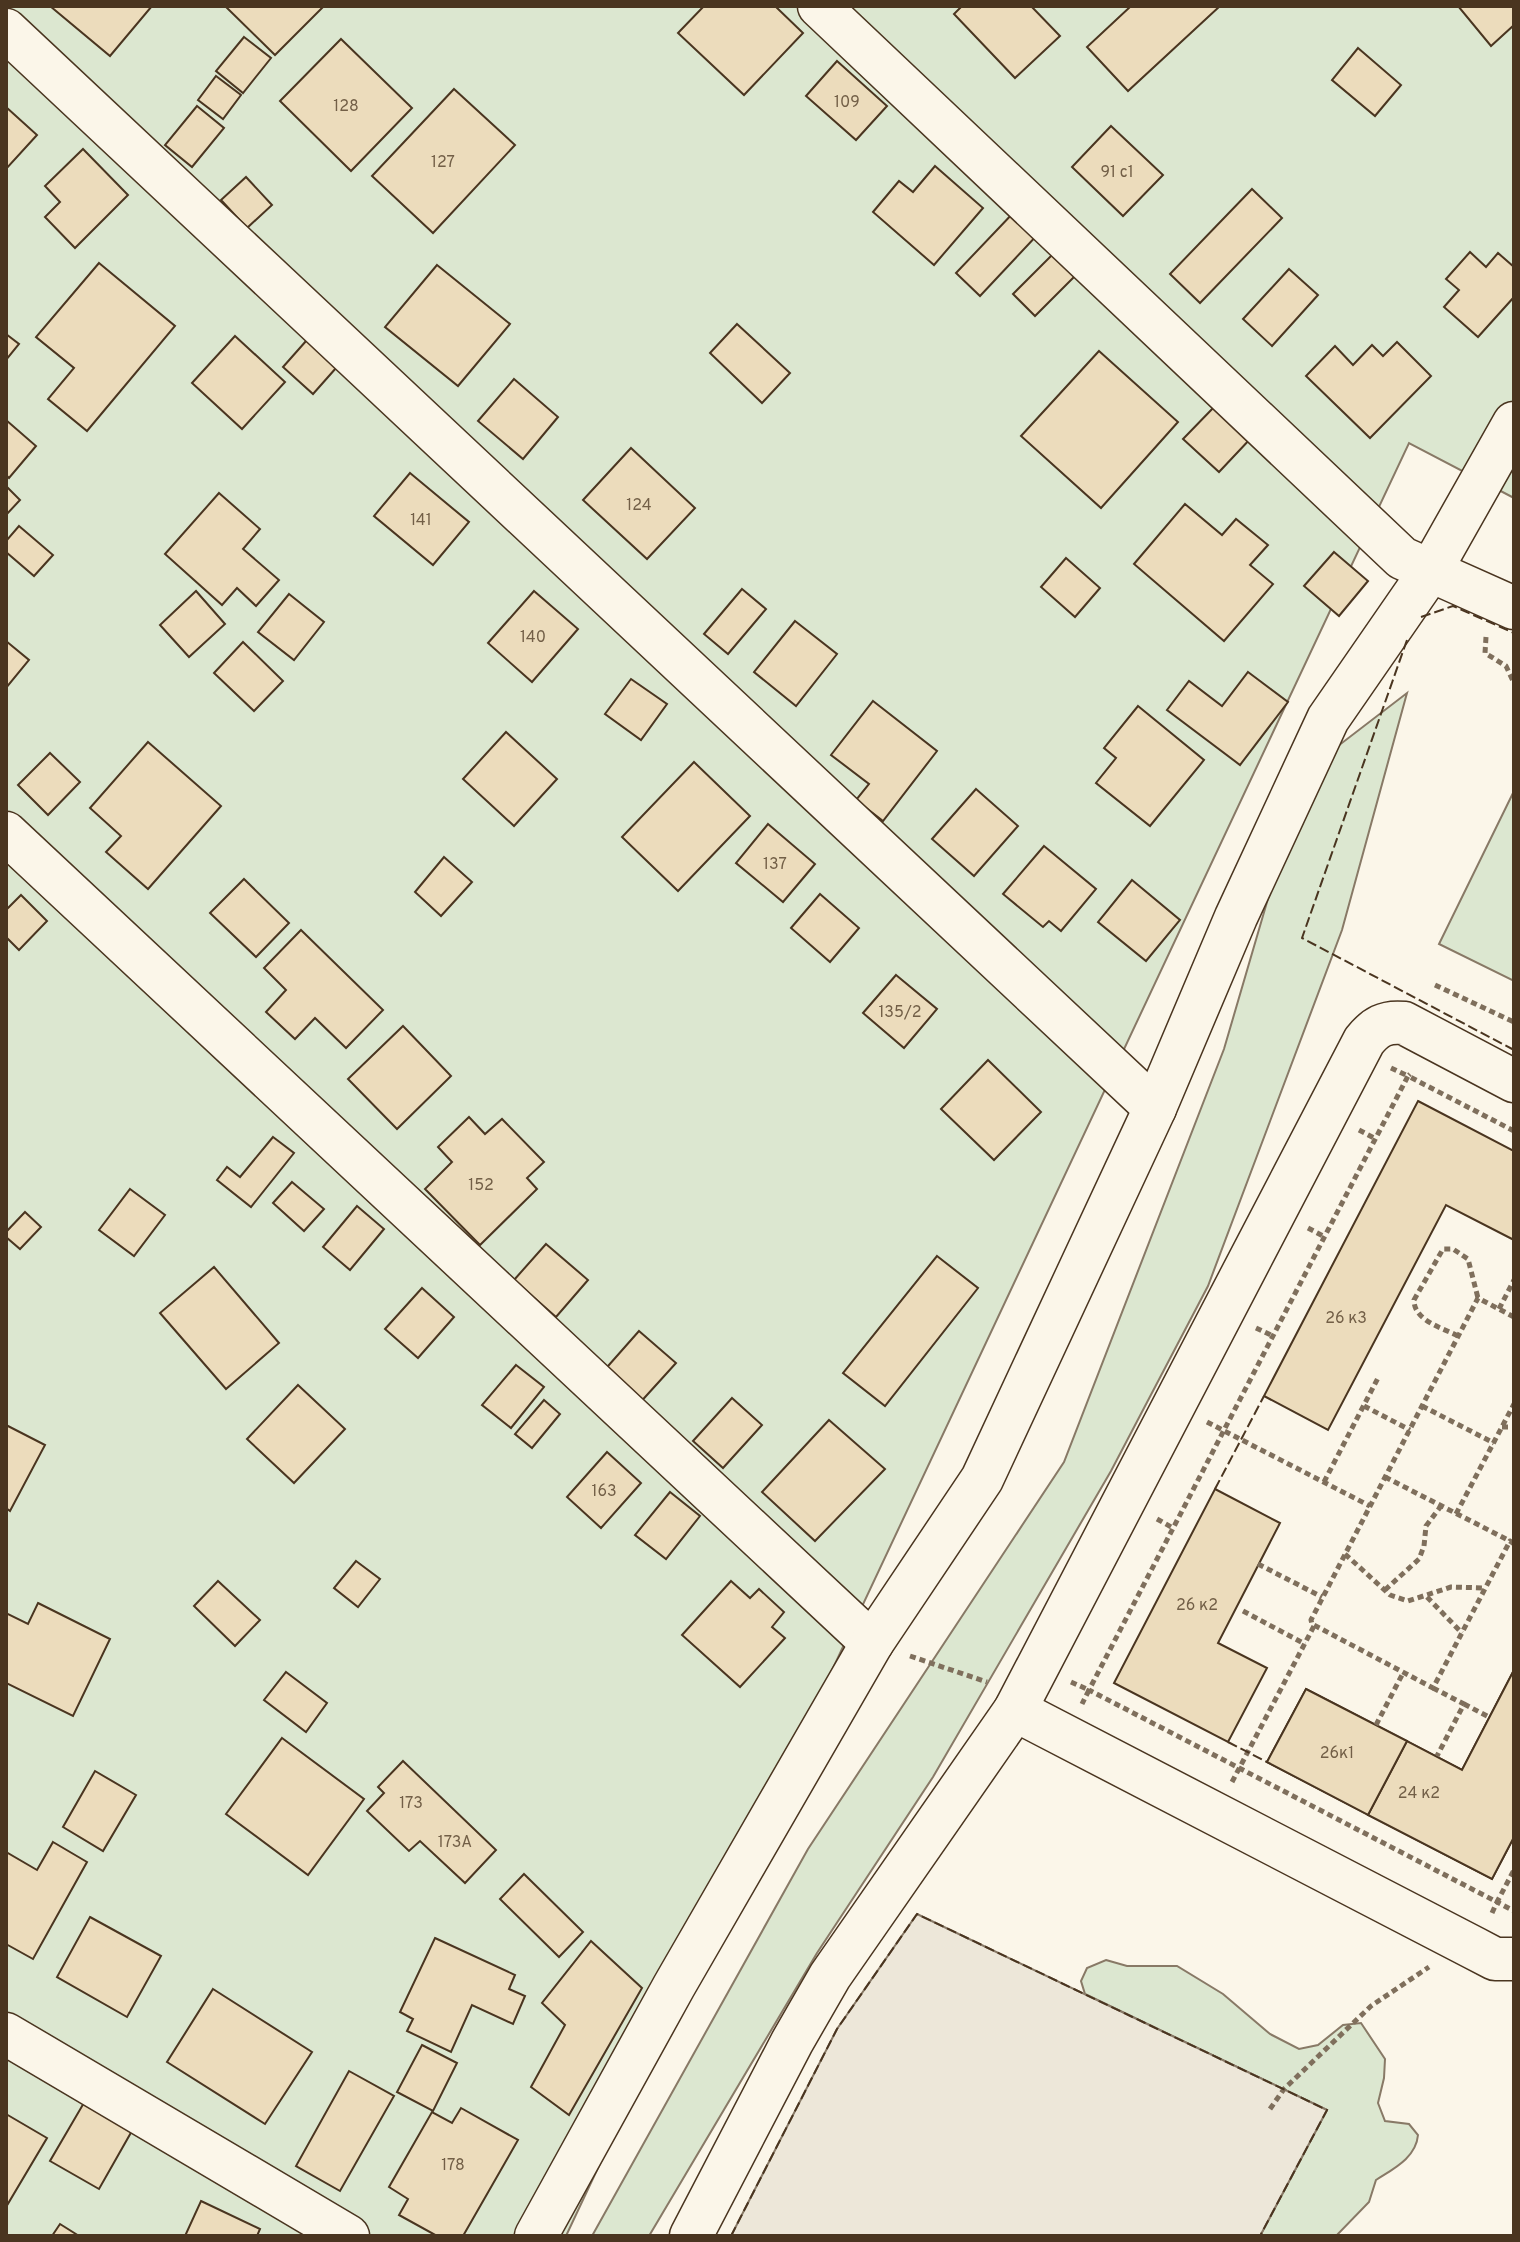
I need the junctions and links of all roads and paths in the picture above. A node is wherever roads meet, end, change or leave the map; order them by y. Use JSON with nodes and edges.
{"nodes":[{"id":1,"x":819,"y":6,"type":"edge"},
{"id":2,"x":6,"y":30,"type":"edge"},
{"id":3,"x":1514,"y":423,"type":"edge"},
{"id":4,"x":1431,"y":570,"type":"junction"},
{"id":5,"x":1498,"y":621,"type":"edge"},
{"id":6,"x":1514,"y":683,"type":"edge"},
{"id":7,"x":6,"y":833,"type":"edge"},
{"id":8,"x":1435,"y":985,"type":"dead end"},
{"id":9,"x":1514,"y":1022,"type":"edge"},
{"id":10,"x":1514,"y":1081,"type":"edge"},
{"id":11,"x":1155,"y":1108,"type":"junction"},
{"id":12,"x":1514,"y":1131,"type":"edge"},
{"id":13,"x":1514,"y":1280,"type":"edge"},
{"id":14,"x":1478,"y":1298,"type":"junction"},
{"id":15,"x":1499,"y":1309,"type":"junction"},
{"id":16,"x":1514,"y":1317,"type":"edge"},
{"id":17,"x":1458,"y":1336,"type":"junction"},
{"id":18,"x":1379,"y":1376,"type":"dead end"},
{"id":19,"x":1514,"y":1404,"type":"edge"},
{"id":20,"x":1364,"y":1406,"type":"junction"},
{"id":21,"x":1422,"y":1406,"type":"junction"},
{"id":22,"x":1502,"y":1427,"type":"junction"},
{"id":23,"x":1514,"y":1427,"type":"edge"},
{"id":24,"x":1410,"y":1430,"type":"junction"},
{"id":25,"x":1241,"y":1440,"type":"dead end"},
{"id":26,"x":1494,"y":1443,"type":"junction"},
{"id":27,"x":1385,"y":1477,"type":"junction"},
{"id":28,"x":1324,"y":1482,"type":"junction"},
{"id":29,"x":1370,"y":1506,"type":"junction"},
{"id":30,"x":1441,"y":1506,"type":"junction"},
{"id":31,"x":1456,"y":1514,"type":"junction"},
{"id":32,"x":1512,"y":1542,"type":"edge"},
{"id":33,"x":1345,"y":1554,"type":"junction"},
{"id":34,"x":1258,"y":1564,"type":"dead end"},
{"id":35,"x":1485,"y":1588,"type":"junction"},
{"id":36,"x":1385,"y":1590,"type":"junction"},
{"id":37,"x":1322,"y":1597,"type":"junction"},
{"id":38,"x":1427,"y":1597,"type":"junction"},
{"id":39,"x":1243,"y":1611,"type":"dead end"},
{"id":40,"x":1314,"y":1626,"type":"junction"},
{"id":41,"x":1462,"y":1633,"type":"junction"},
{"id":42,"x":872,"y":1643,"type":"junction"},
{"id":43,"x":1305,"y":1644,"type":"junction"},
{"id":44,"x":1403,"y":1673,"type":"junction"},
{"id":45,"x":1433,"y":1688,"type":"junction"},
{"id":46,"x":1019,"y":1702,"type":"junction"},
{"id":47,"x":1464,"y":1704,"type":"junction"},
{"id":48,"x":1489,"y":1717,"type":"dead end"},
{"id":49,"x":1376,"y":1725,"type":"dead end"},
{"id":50,"x":1248,"y":1752,"type":"dead end"},
{"id":51,"x":1437,"y":1756,"type":"dead end"},
{"id":52,"x":1514,"y":1870,"type":"edge"},
{"id":53,"x":1465,"y":1944,"type":"junction"},
{"id":54,"x":1514,"y":1959,"type":"edge"},
{"id":55,"x":6,"y":2034,"type":"edge"},
{"id":56,"x":1270,"y":2109,"type":"dead end"},
{"id":57,"x":348,"y":2236,"type":"edge"},
{"id":58,"x":536,"y":2236,"type":"edge"},
{"id":59,"x":691,"y":2236,"type":"edge"}],
"edges":[{"from":1,"to":4,"type":"street"},
{"from":2,"to":11,"type":"street"},
{"from":3,"to":4,"type":"street"},
{"from":4,"to":5,"type":"street"},
{"from":4,"to":11,"type":"street"},
{"from":5,"to":6,"type":"path"},
{"from":7,"to":42,"type":"street"},
{"from":8,"to":9,"type":"path"},
{"from":10,"to":46,"type":"street"},
{"from":11,"to":42,"type":"street"},
{"from":12,"to":52,"type":"path"},
{"from":13,"to":15,"type":"path"},
{"from":14,"to":15,"type":"path"},
{"from":14,"to":17,"type":"path"},
{"from":14,"to":17,"type":"path"},
{"from":15,"to":16,"type":"path"},
{"from":17,"to":21,"type":"path"},
{"from":18,"to":20,"type":"path"},
{"from":19,"to":22,"type":"path"},
{"from":20,"to":24,"type":"path"},
{"from":20,"to":28,"type":"path"},
{"from":21,"to":24,"type":"path"},
{"from":21,"to":26,"type":"path"},
{"from":22,"to":23,"type":"path"},
{"from":22,"to":26,"type":"path"},
{"from":24,"to":27,"type":"path"},
{"from":25,"to":28,"type":"path"},
{"from":26,"to":31,"type":"path"},
{"from":27,"to":29,"type":"path"},
{"from":27,"to":30,"type":"path"},
{"from":28,"to":29,"type":"path"},
{"from":29,"to":33,"type":"path"},
{"from":30,"to":31,"type":"path"},
{"from":30,"to":36,"type":"path"},
{"from":31,"to":32,"type":"path"},
{"from":32,"to":35,"type":"path"},
{"from":33,"to":36,"type":"path"},
{"from":33,"to":37,"type":"path"},
{"from":34,"to":37,"type":"path"},
{"from":35,"to":38,"type":"path"},
{"from":35,"to":41,"type":"path"},
{"from":36,"to":38,"type":"path"},
{"from":37,"to":40,"type":"path"},
{"from":38,"to":41,"type":"path"},
{"from":39,"to":43,"type":"path"},
{"from":40,"to":43,"type":"path"},
{"from":40,"to":44,"type":"path"},
{"from":41,"to":45,"type":"path"},
{"from":42,"to":46,"type":"path"},
{"from":42,"to":58,"type":"street"},
{"from":43,"to":50,"type":"path"},
{"from":44,"to":45,"type":"path"},
{"from":44,"to":49,"type":"path"},
{"from":45,"to":47,"type":"path"},
{"from":46,"to":53,"type":"street"},
{"from":46,"to":59,"type":"street"},
{"from":47,"to":48,"type":"path"},
{"from":47,"to":51,"type":"path"},
{"from":53,"to":54,"type":"street"},
{"from":53,"to":56,"type":"path"},
{"from":55,"to":57,"type":"street"}]}
